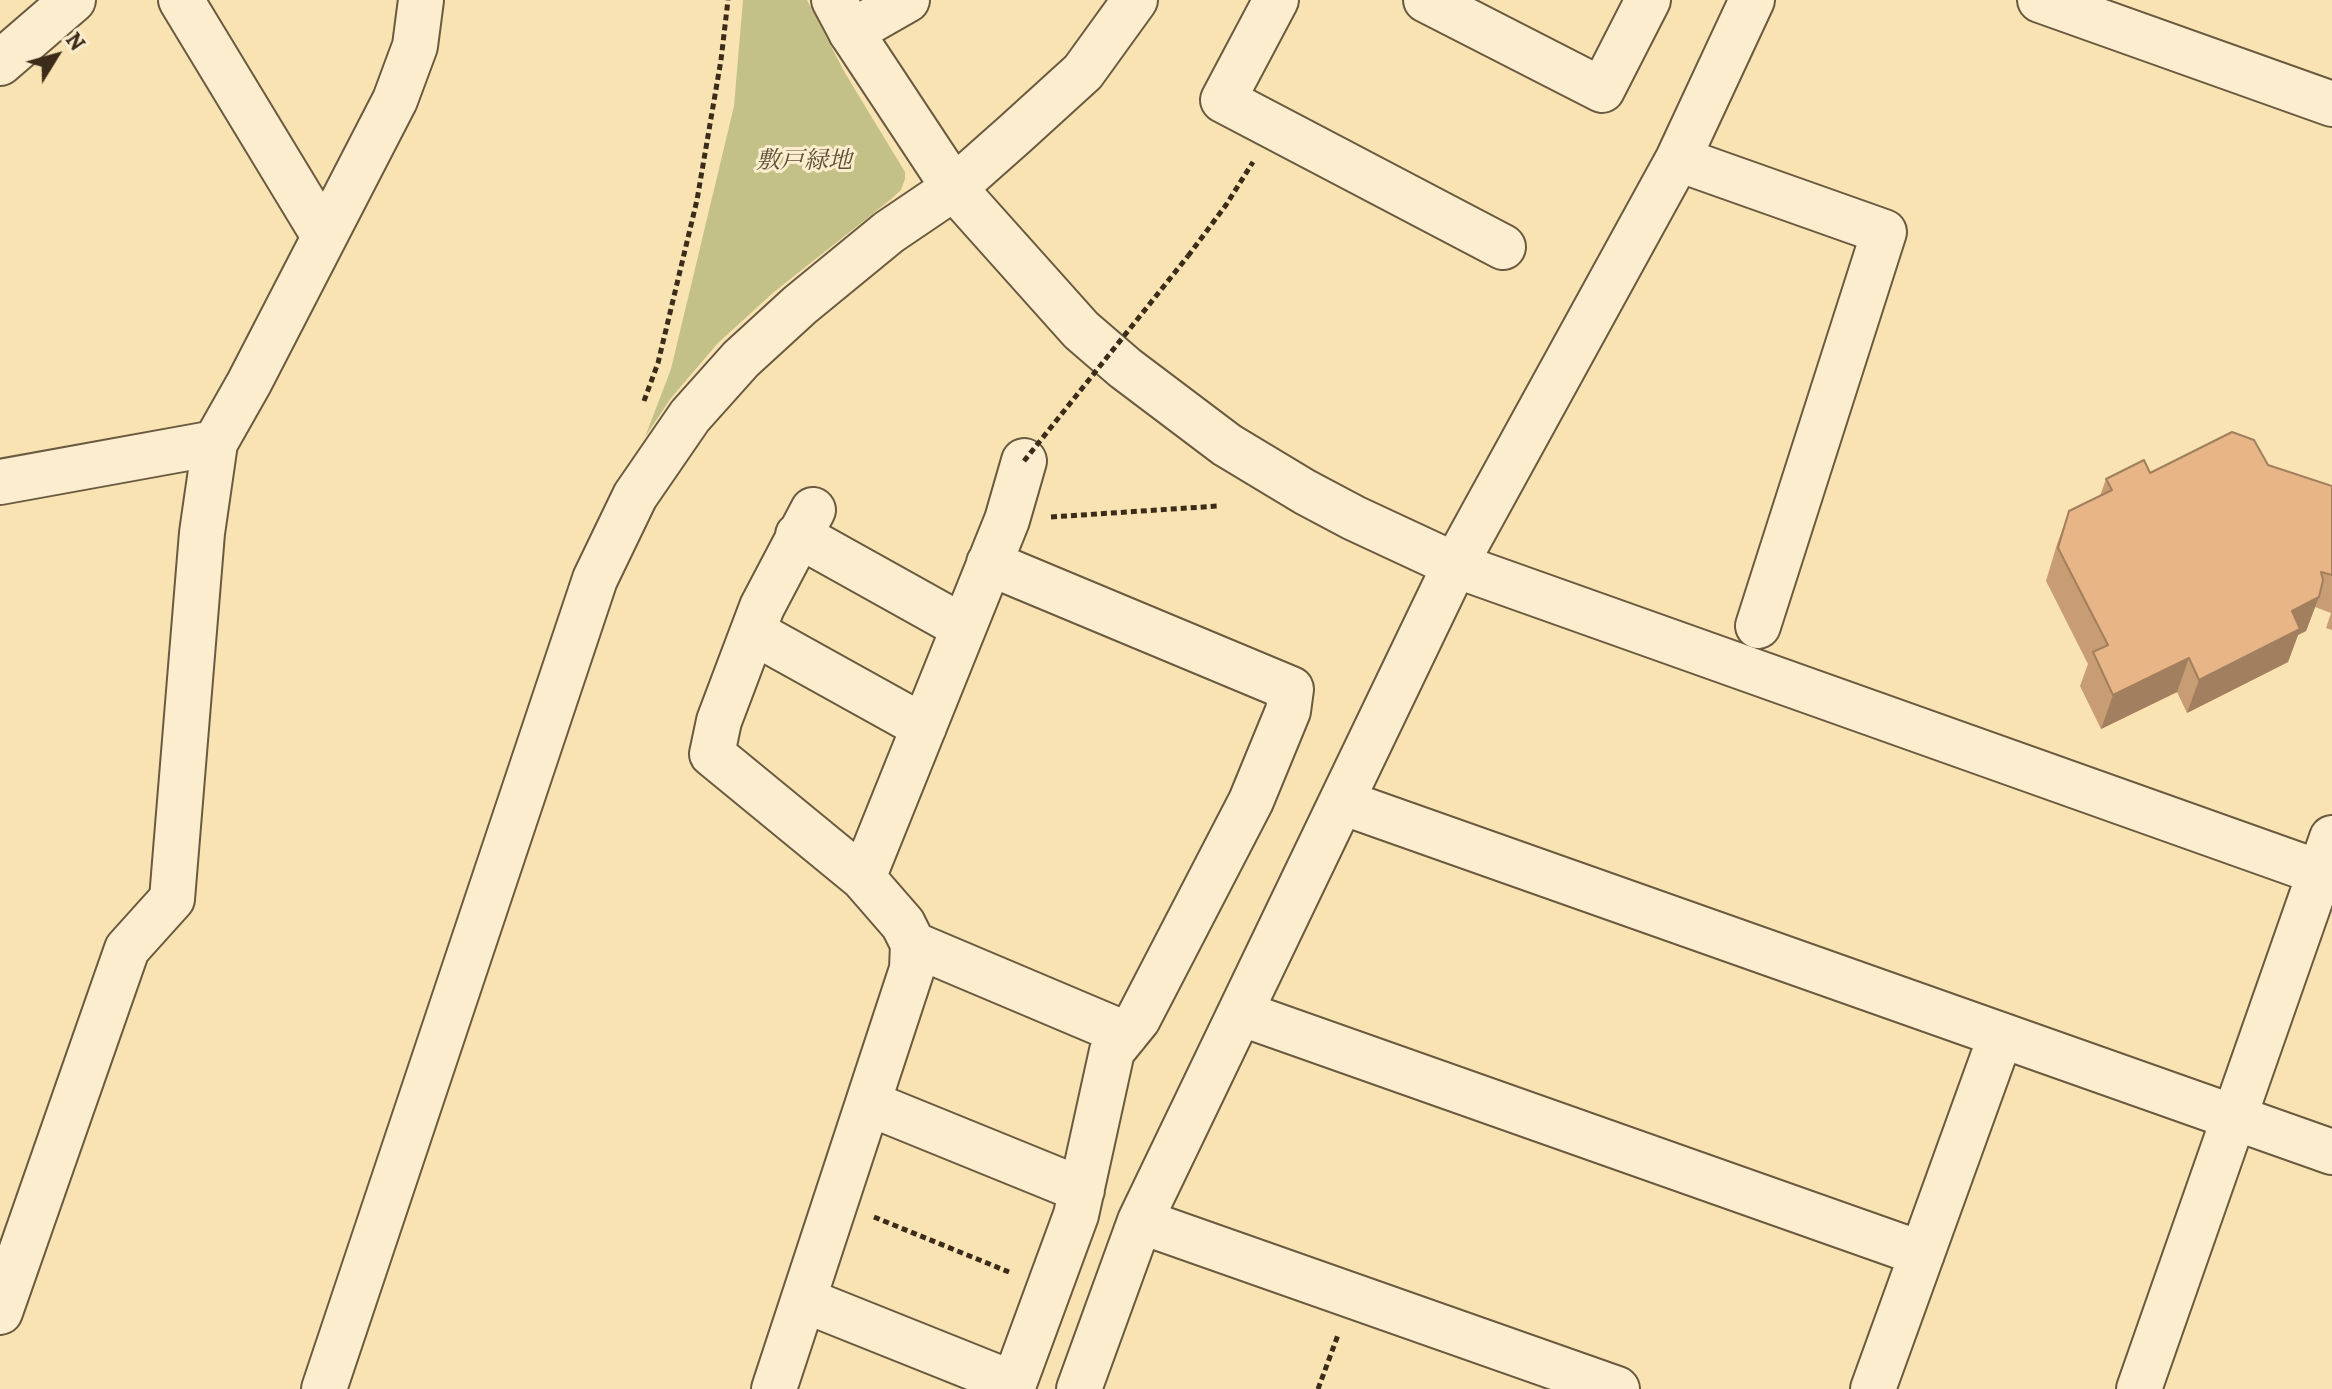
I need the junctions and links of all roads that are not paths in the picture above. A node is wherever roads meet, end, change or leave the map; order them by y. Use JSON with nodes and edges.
{"nodes":[{"id":1,"x":73,"y":0,"type":"edge"},
{"id":2,"x":181,"y":0,"type":"edge"},
{"id":3,"x":421,"y":0,"type":"edge"},
{"id":4,"x":907,"y":0,"type":"edge"},
{"id":5,"x":1135,"y":0,"type":"edge"},
{"id":6,"x":1276,"y":0,"type":"edge"},
{"id":7,"x":1426,"y":0,"type":"edge"},
{"id":8,"x":1648,"y":0,"type":"edge"},
{"id":9,"x":1752,"y":0,"type":"edge"},
{"id":10,"x":2040,"y":0,"type":"edge"},
{"id":11,"x":843,"y":16,"type":"edge"},
{"id":12,"x":0,"y":63,"type":"edge"},
{"id":13,"x":2332,"y":104,"type":"edge"},
{"id":14,"x":1678,"y":159,"type":"junction"},
{"id":15,"x":954,"y":188,"type":"junction"},
{"id":16,"x":324,"y":236,"type":"junction"},
{"id":17,"x":1503,"y":247,"type":"dead end"},
{"id":18,"x":215,"y":443,"type":"junction"},
{"id":19,"x":1024,"y":461,"type":"road end"},
{"id":20,"x":0,"y":482,"type":"edge"},
{"id":21,"x":989,"y":563,"type":"junction"},
{"id":22,"x":1455,"y":565,"type":"junction"},
{"id":23,"x":1758,"y":626,"type":"dead end"},
{"id":24,"x":963,"y":627,"type":"junction"},
{"id":25,"x":753,"y":632,"type":"junction"},
{"id":26,"x":924,"y":727,"type":"junction"},
{"id":27,"x":1342,"y":802,"type":"junction"},
{"id":28,"x":2328,"y":863,"type":"edge"},
{"id":29,"x":863,"y":878,"type":"junction"},
{"id":30,"x":913,"y":944,"type":"junction"},
{"id":31,"x":1240,"y":1013,"type":"junction"},
{"id":32,"x":1126,"y":1034,"type":"junction"},
{"id":33,"x":2001,"y":1035,"type":"junction"},
{"id":34,"x":868,"y":1103,"type":"junction"},
{"id":35,"x":2234,"y":1117,"type":"junction"},
{"id":36,"x":2332,"y":1152,"type":"edge"},
{"id":37,"x":1082,"y":1190,"type":"junction"},
{"id":38,"x":1140,"y":1221,"type":"junction"},
{"id":39,"x":1922,"y":1254,"type":"junction"},
{"id":40,"x":804,"y":1300,"type":"junction"},
{"id":41,"x":0,"y":1312,"type":"edge"},
{"id":42,"x":1013,"y":1387,"type":"edge"},
{"id":43,"x":324,"y":1389,"type":"edge"},
{"id":44,"x":774,"y":1389,"type":"edge"},
{"id":45,"x":1079,"y":1389,"type":"edge"},
{"id":46,"x":1617,"y":1389,"type":"edge"},
{"id":47,"x":1873,"y":1389,"type":"edge"},
{"id":48,"x":2139,"y":1389,"type":"edge"}],
"edges":[{"from":1,"to":12,"type":"street"},
{"from":2,"to":16,"type":"street"},
{"from":3,"to":16,"type":"street"},
{"from":4,"to":11,"type":"street"},
{"from":5,"to":15,"type":"street"},
{"from":6,"to":17,"type":"street"},
{"from":7,"to":8,"type":"street"},
{"from":9,"to":14,"type":"street"},
{"from":10,"to":13,"type":"street"},
{"from":11,"to":15,"type":"street"},
{"from":14,"to":22,"type":"street"},
{"from":14,"to":23,"type":"street"},
{"from":15,"to":22,"type":"street"},
{"from":15,"to":43,"type":"street"},
{"from":16,"to":18,"type":"street"},
{"from":18,"to":20,"type":"street"},
{"from":18,"to":41,"type":"street"},
{"from":19,"to":21,"type":"street"},
{"from":21,"to":24,"type":"street"},
{"from":21,"to":32,"type":"street"},
{"from":22,"to":27,"type":"street"},
{"from":22,"to":28,"type":"street"},
{"from":24,"to":25,"type":"street"},
{"from":24,"to":26,"type":"street"},
{"from":25,"to":26,"type":"street"},
{"from":25,"to":29,"type":"street"},
{"from":26,"to":29,"type":"street"},
{"from":27,"to":31,"type":"street"},
{"from":27,"to":33,"type":"street"},
{"from":28,"to":35,"type":"street"},
{"from":29,"to":30,"type":"street"},
{"from":30,"to":32,"type":"street"},
{"from":30,"to":34,"type":"street"},
{"from":31,"to":38,"type":"street"},
{"from":31,"to":39,"type":"street"},
{"from":32,"to":37,"type":"street"},
{"from":33,"to":35,"type":"street"},
{"from":33,"to":39,"type":"street"},
{"from":34,"to":37,"type":"street"},
{"from":34,"to":40,"type":"street"},
{"from":35,"to":36,"type":"street"},
{"from":35,"to":48,"type":"street"},
{"from":37,"to":42,"type":"street"},
{"from":38,"to":45,"type":"street"},
{"from":38,"to":46,"type":"street"},
{"from":39,"to":47,"type":"street"},
{"from":40,"to":42,"type":"street"},
{"from":40,"to":44,"type":"street"}]}
